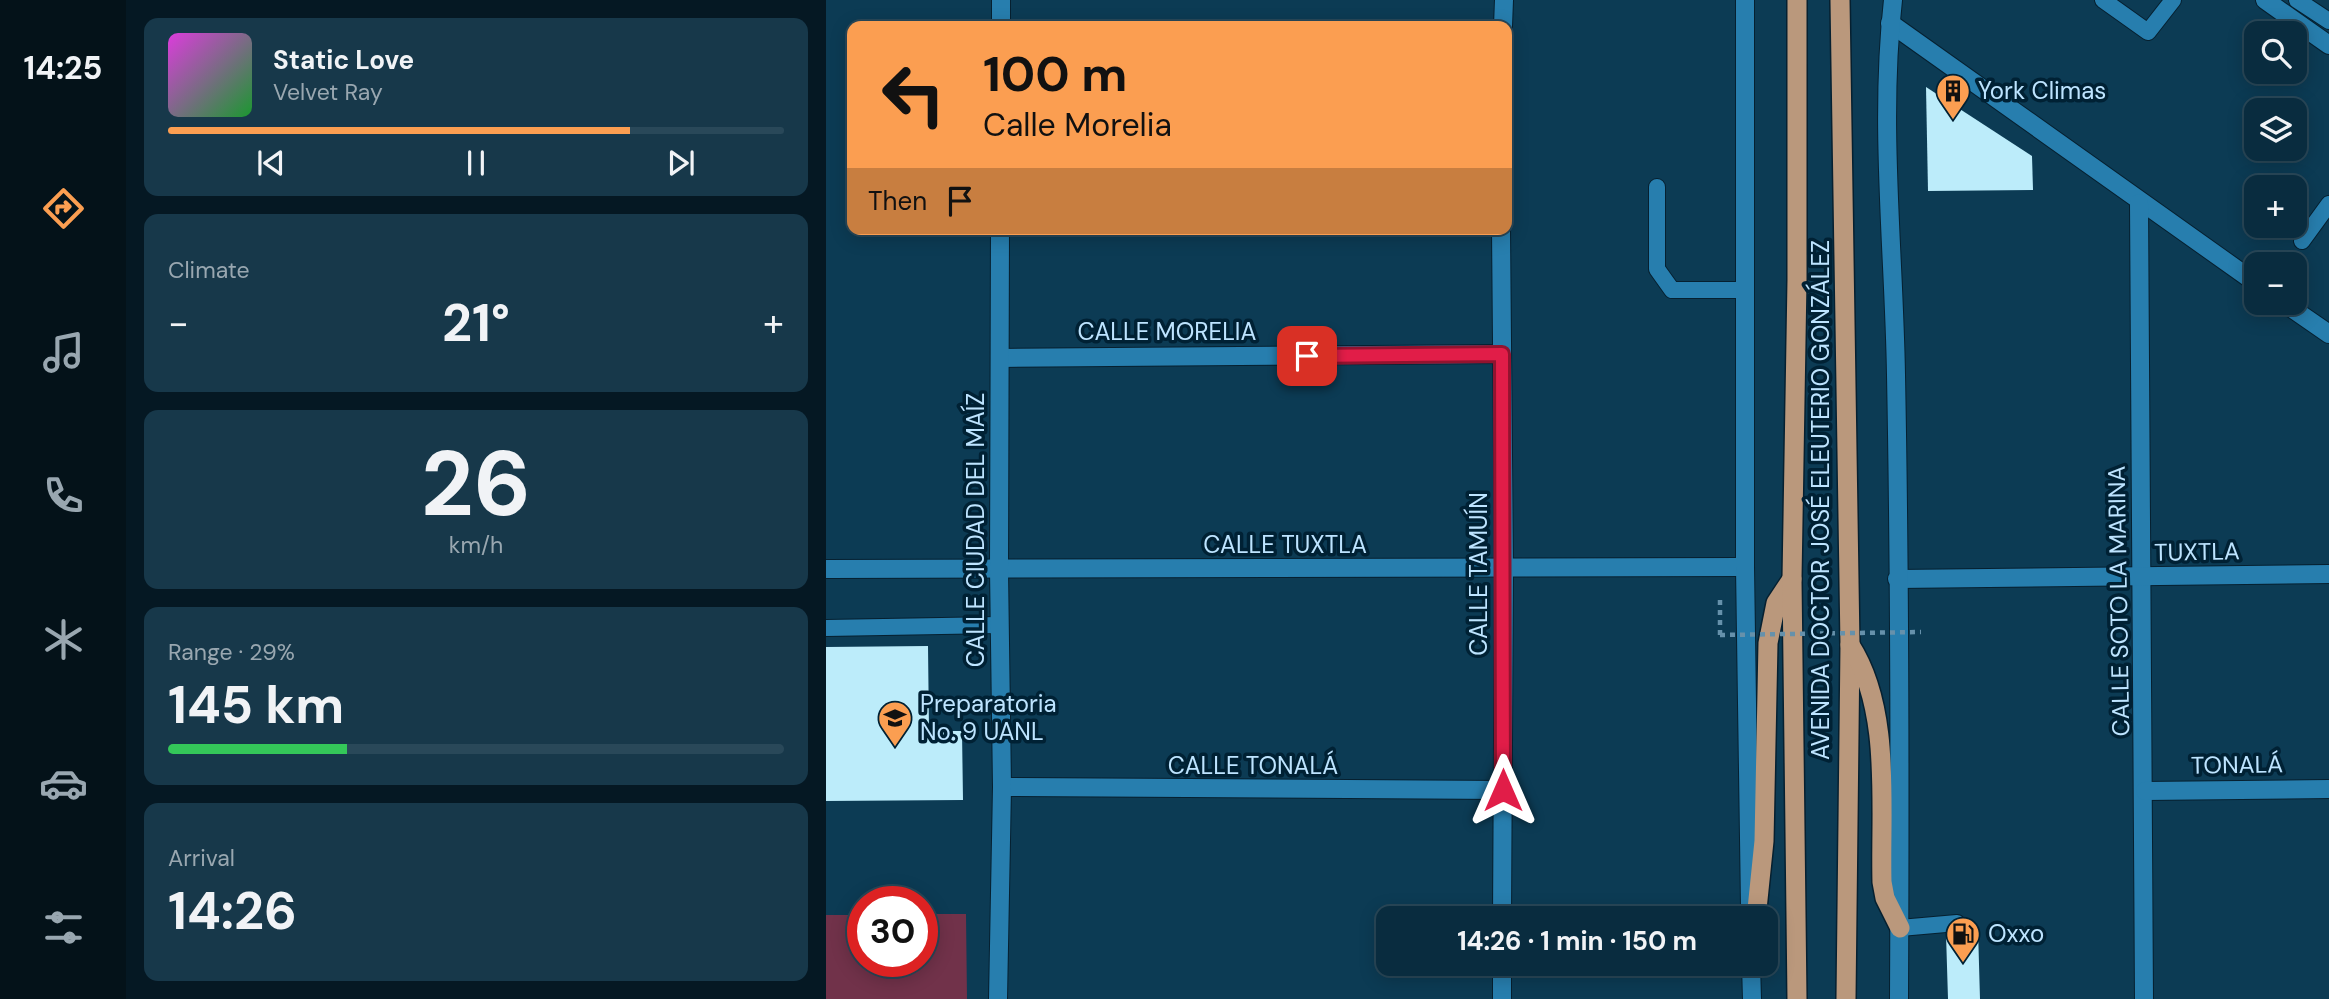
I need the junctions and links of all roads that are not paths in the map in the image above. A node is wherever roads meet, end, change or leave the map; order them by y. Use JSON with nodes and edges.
{"nodes":[{"id":1,"x":1001,"y":0,"type":"edge"},
{"id":2,"x":1504,"y":0,"type":"edge"},
{"id":3,"x":1745,"y":0,"type":"edge"},
{"id":4,"x":1797,"y":0,"type":"edge"},
{"id":5,"x":1840,"y":0,"type":"edge"},
{"id":6,"x":1893,"y":0,"type":"edge"},
{"id":7,"x":2103,"y":0,"type":"edge"},
{"id":8,"x":2173,"y":0,"type":"edge"},
{"id":9,"x":2264,"y":0,"type":"edge"},
{"id":10,"x":2297,"y":0,"type":"edge"},
{"id":11,"x":1000,"y":21,"type":"edge"},
{"id":12,"x":1503,"y":21,"type":"edge"},
{"id":13,"x":2329,"y":21,"type":"edge"},
{"id":14,"x":1890,"y":23,"type":"junction"},
{"id":15,"x":2329,"y":45,"type":"edge"},
{"id":16,"x":1657,"y":187,"type":"dead end"},
{"id":17,"x":2139,"y":203,"type":"junction"},
{"id":18,"x":2329,"y":204,"type":"edge"},
{"id":19,"x":1000,"y":235,"type":"edge"},
{"id":20,"x":1501,"y":235,"type":"edge"},
{"id":21,"x":2302,"y":241,"type":"dead end"},
{"id":22,"x":2244,"y":276,"type":"edge"},
{"id":23,"x":1745,"y":290,"type":"junction"},
{"id":24,"x":2301,"y":315,"type":"edge"},
{"id":25,"x":2329,"y":334,"type":"edge"},
{"id":26,"x":1502,"y":354,"type":"junction"},
{"id":27,"x":1000,"y":358,"type":"junction"},
{"id":28,"x":1745,"y":567,"type":"junction"},
{"id":29,"x":1504,"y":568,"type":"junction"},
{"id":30,"x":826,"y":569,"type":"edge"},
{"id":31,"x":999,"y":570,"type":"junction"},
{"id":32,"x":2329,"y":574,"type":"edge"},
{"id":33,"x":2143,"y":578,"type":"junction"},
{"id":34,"x":1792,"y":579,"type":"junction"},
{"id":35,"x":1898,"y":579,"type":"junction"},
{"id":36,"x":999,"y":625,"type":"junction"},
{"id":37,"x":826,"y":628,"type":"edge"},
{"id":38,"x":1850,"y":645,"type":"junction"},
{"id":39,"x":1002,"y":788,"type":"junction"},
{"id":40,"x":2329,"y":789,"type":"edge"},
{"id":41,"x":1503,"y":790,"type":"junction"},
{"id":42,"x":2145,"y":791,"type":"junction"},
{"id":43,"x":1502,"y":906,"type":"edge"},
{"id":44,"x":1751,"y":906,"type":"edge"},
{"id":45,"x":1757,"y":906,"type":"edge"},
{"id":46,"x":1900,"y":928,"type":"junction"},
{"id":47,"x":1963,"y":930,"type":"dead end"},
{"id":48,"x":1502,"y":976,"type":"edge"},
{"id":49,"x":1751,"y":976,"type":"edge"},
{"id":50,"x":998,"y":999,"type":"edge"},
{"id":51,"x":1502,"y":999,"type":"edge"},
{"id":52,"x":1752,"y":999,"type":"edge"},
{"id":53,"x":1797,"y":999,"type":"edge"},
{"id":54,"x":1846,"y":999,"type":"edge"},
{"id":55,"x":1899,"y":999,"type":"edge"},
{"id":56,"x":2144,"y":999,"type":"edge"}],
"edges":[{"from":1,"to":11,"type":"street"},
{"from":2,"to":12,"type":"street"},
{"from":3,"to":23,"type":"street"},
{"from":4,"to":34,"type":"highway","name":"AVENIDA DOCTOR JOSÉ ELEUTERIO GONZÁLEZ"},
{"from":5,"to":38,"type":"highway","name":"AVENIDA DOCTOR JOSÉ ELEUTERIO GONZÁLEZ"},
{"from":6,"to":14,"type":"street"},
{"from":7,"to":8,"type":"lane"},
{"from":9,"to":15,"type":"street"},
{"from":10,"to":13,"type":"lane"},
{"from":14,"to":17,"type":"street"},
{"from":14,"to":35,"type":"street"},
{"from":16,"to":23,"type":"lane"},
{"from":17,"to":22,"type":"street"},
{"from":17,"to":33,"type":"street","name":"CALLE SOTO LA MARINA"},
{"from":18,"to":21,"type":"lane"},
{"from":19,"to":27,"type":"street","name":"CALLE CIUDAD DEL MAÍZ"},
{"from":20,"to":26,"type":"street","name":"CALLE TAMUÍN"},
{"from":23,"to":28,"type":"street"},
{"from":24,"to":25,"type":"street"},
{"from":26,"to":27,"type":"street","name":"CALLE MORELIA"},
{"from":26,"to":29,"type":"street","name":"CALLE TAMUÍN"},
{"from":27,"to":31,"type":"street","name":"CALLE CIUDAD DEL MAÍZ"},
{"from":28,"to":29,"type":"street","name":"CALLE TUXTLA"},
{"from":28,"to":44,"type":"street"},
{"from":29,"to":31,"type":"street","name":"CALLE TUXTLA"},
{"from":29,"to":41,"type":"street","name":"CALLE TAMUÍN"},
{"from":30,"to":31,"type":"street","name":"CALLE TUXTLA"},
{"from":31,"to":36,"type":"street","name":"CALLE CIUDAD DEL MAÍZ"},
{"from":32,"to":33,"type":"street","name":"TUXTLA"},
{"from":33,"to":35,"type":"street","name":"TUXTLA"},
{"from":33,"to":42,"type":"street","name":"CALLE SOTO LA MARINA"},
{"from":34,"to":45,"type":"highway"},
{"from":34,"to":53,"type":"highway","name":"AVENIDA DOCTOR JOSÉ ELEUTERIO GONZÁLEZ"},
{"from":35,"to":46,"type":"street"},
{"from":36,"to":37,"type":"lane"},
{"from":36,"to":39,"type":"street","name":"CALLE CIUDAD DEL MAÍZ"},
{"from":38,"to":46,"type":"highway"},
{"from":38,"to":54,"type":"highway","name":"AVENIDA DOCTOR JOSÉ ELEUTERIO GONZÁLEZ"},
{"from":39,"to":41,"type":"street","name":"CALLE TONALÁ"},
{"from":39,"to":50,"type":"street","name":"CALLE CIUDAD DEL MAÍZ"},
{"from":40,"to":42,"type":"street","name":"TONALÁ"},
{"from":41,"to":43,"type":"street","name":"CALLE TAMUÍN"},
{"from":42,"to":56,"type":"street","name":"CALLE SOTO LA MARINA"},
{"from":46,"to":47,"type":"lane"},
{"from":46,"to":55,"type":"street"},
{"from":48,"to":51,"type":"street"},
{"from":49,"to":52,"type":"street"}]}
